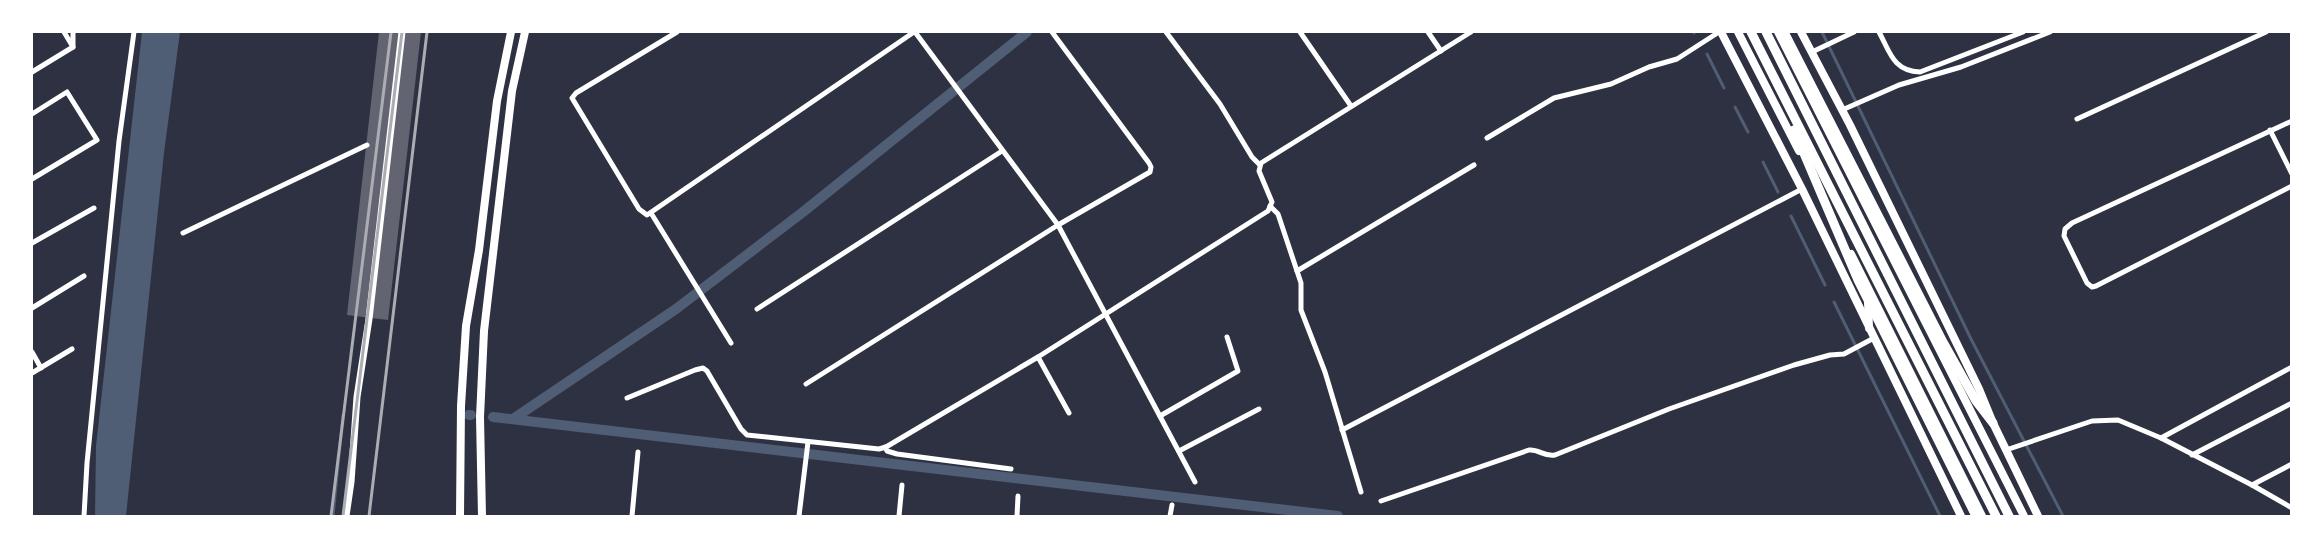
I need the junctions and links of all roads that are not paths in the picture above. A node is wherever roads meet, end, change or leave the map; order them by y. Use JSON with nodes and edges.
{"nodes":[{"id":1,"x":64,"y":32,"type":"edge"},
{"id":2,"x":73,"y":32,"type":"edge"},
{"id":3,"x":134,"y":32,"type":"edge"},
{"id":4,"x":402,"y":32,"type":"edge"},
{"id":5,"x":511,"y":32,"type":"edge"},
{"id":6,"x":525,"y":32,"type":"edge"},
{"id":7,"x":677,"y":32,"type":"edge"},
{"id":8,"x":914,"y":32,"type":"edge"},
{"id":9,"x":1052,"y":32,"type":"edge"},
{"id":10,"x":1166,"y":32,"type":"edge"},
{"id":11,"x":1300,"y":32,"type":"edge"},
{"id":12,"x":1428,"y":32,"type":"edge"},
{"id":13,"x":1471,"y":32,"type":"edge"},
{"id":14,"x":1720,"y":32,"type":"edge"},
{"id":15,"x":1738,"y":32,"type":"edge"},
{"id":16,"x":1751,"y":32,"type":"edge"},
{"id":17,"x":1766,"y":32,"type":"edge"},
{"id":18,"x":1778,"y":32,"type":"edge"},
{"id":19,"x":1784,"y":32,"type":"edge"},
{"id":20,"x":1801,"y":32,"type":"edge"},
{"id":21,"x":1854,"y":32,"type":"edge"},
{"id":22,"x":1879,"y":32,"type":"edge"},
{"id":23,"x":2023,"y":32,"type":"edge"},
{"id":24,"x":2050,"y":32,"type":"edge"},
{"id":25,"x":2261,"y":32,"type":"edge"},
{"id":26,"x":73,"y":47,"type":"junction"},
{"id":27,"x":1441,"y":51,"type":"junction"},
{"id":28,"x":1812,"y":52,"type":"junction"},
{"id":29,"x":32,"y":72,"type":"edge"},
{"id":30,"x":1783,"y":97,"type":"junction"},
{"id":31,"x":1351,"y":106,"type":"junction"},
{"id":32,"x":1842,"y":110,"type":"junction"},
{"id":33,"x":32,"y":114,"type":"edge"},
{"id":34,"x":2077,"y":119,"type":"dead end"},
{"id":35,"x":2292,"y":121,"type":"edge"},
{"id":36,"x":2270,"y":130,"type":"junction"},
{"id":37,"x":1487,"y":138,"type":"dead end"},
{"id":38,"x":367,"y":145,"type":"dead end"},
{"id":39,"x":1002,"y":152,"type":"junction"},
{"id":40,"x":1260,"y":165,"type":"junction"},
{"id":41,"x":1474,"y":165,"type":"dead end"},
{"id":42,"x":2292,"y":174,"type":"edge"},
{"id":43,"x":32,"y":179,"type":"edge"},
{"id":44,"x":2292,"y":186,"type":"edge"},
{"id":45,"x":1802,"y":189,"type":"junction"},
{"id":46,"x":1270,"y":206,"type":"junction"},
{"id":47,"x":94,"y":208,"type":"dead end"},
{"id":48,"x":651,"y":213,"type":"junction"},
{"id":49,"x":1058,"y":225,"type":"junction"},
{"id":50,"x":183,"y":233,"type":"dead end"},
{"id":51,"x":32,"y":243,"type":"edge"},
{"id":52,"x":1297,"y":271,"type":"junction"},
{"id":53,"x":84,"y":276,"type":"dead end"},
{"id":54,"x":1868,"y":286,"type":"junction"},
{"id":55,"x":32,"y":308,"type":"edge"},
{"id":56,"x":758,"y":309,"type":"dead end"},
{"id":57,"x":1105,"y":314,"type":"junction"},
{"id":58,"x":1869,"y":328,"type":"junction"},
{"id":59,"x":1227,"y":337,"type":"dead end"},
{"id":60,"x":1874,"y":338,"type":"junction"},
{"id":61,"x":731,"y":343,"type":"dead end"},
{"id":62,"x":72,"y":349,"type":"dead end"},
{"id":63,"x":32,"y":351,"type":"edge"},
{"id":64,"x":1038,"y":357,"type":"junction"},
{"id":65,"x":2292,"y":367,"type":"edge"},
{"id":66,"x":41,"y":368,"type":"junction"},
{"id":67,"x":32,"y":374,"type":"edge"},
{"id":68,"x":806,"y":384,"type":"dead end"},
{"id":69,"x":627,"y":398,"type":"dead end"},
{"id":70,"x":2292,"y":403,"type":"edge"},
{"id":71,"x":1258,"y":409,"type":"dead end"},
{"id":72,"x":1069,"y":413,"type":"dead end"},
{"id":73,"x":1160,"y":416,"type":"junction"},
{"id":74,"x":1993,"y":423,"type":"junction"},
{"id":75,"x":1342,"y":430,"type":"junction"},
{"id":76,"x":2161,"y":438,"type":"junction"},
{"id":77,"x":808,"y":442,"type":"junction"},
{"id":78,"x":885,"y":447,"type":"junction"},
{"id":79,"x":2006,"y":450,"type":"junction"},
{"id":80,"x":1179,"y":451,"type":"junction"},
{"id":81,"x":638,"y":452,"type":"dead end"},
{"id":82,"x":2192,"y":454,"type":"junction"},
{"id":83,"x":2292,"y":464,"type":"edge"},
{"id":84,"x":1011,"y":469,"type":"dead end"},
{"id":85,"x":1195,"y":482,"type":"dead end"},
{"id":86,"x":902,"y":484,"type":"dead end"},
{"id":87,"x":2252,"y":484,"type":"junction"},
{"id":88,"x":1361,"y":492,"type":"dead end"},
{"id":89,"x":1018,"y":496,"type":"dead end"},
{"id":90,"x":1381,"y":501,"type":"dead end"},
{"id":91,"x":1172,"y":505,"type":"dead end"},
{"id":92,"x":2292,"y":508,"type":"edge"},
{"id":93,"x":84,"y":516,"type":"edge"},
{"id":94,"x":346,"y":516,"type":"edge"},
{"id":95,"x":460,"y":516,"type":"edge"},
{"id":96,"x":482,"y":516,"type":"edge"},
{"id":97,"x":632,"y":516,"type":"edge"},
{"id":98,"x":799,"y":516,"type":"edge"},
{"id":99,"x":900,"y":516,"type":"edge"},
{"id":100,"x":1017,"y":516,"type":"edge"},
{"id":101,"x":1170,"y":516,"type":"edge"},
{"id":102,"x":1961,"y":516,"type":"edge"},
{"id":103,"x":1976,"y":516,"type":"edge"},
{"id":104,"x":1982,"y":516,"type":"edge"},
{"id":105,"x":1996,"y":516,"type":"edge"},
{"id":106,"x":2009,"y":516,"type":"edge"},
{"id":107,"x":2024,"y":516,"type":"edge"},
{"id":108,"x":2038,"y":516,"type":"edge"}],
"edges":[{"from":1,"to":26,"type":"street"},
{"from":2,"to":26,"type":"street"},
{"from":3,"to":93,"type":"street"},
{"from":4,"to":94,"type":"street"},
{"from":5,"to":95,"type":"main road"},
{"from":6,"to":96,"type":"main road"},
{"from":7,"to":48,"type":"street"},
{"from":8,"to":39,"type":"street"},
{"from":8,"to":48,"type":"street"},
{"from":9,"to":49,"type":"street"},
{"from":10,"to":40,"type":"street"},
{"from":11,"to":31,"type":"street"},
{"from":12,"to":27,"type":"street"},
{"from":13,"to":27,"type":"street"},
{"from":14,"to":37,"type":"street"},
{"from":14,"to":45,"type":"main road"},
{"from":15,"to":54,"type":"highway"},
{"from":16,"to":30,"type":"highway"},
{"from":17,"to":106,"type":"highway"},
{"from":18,"to":107,"type":"highway"},
{"from":19,"to":74,"type":"highway"},
{"from":20,"to":28,"type":"main road"},
{"from":21,"to":28,"type":"street"},
{"from":22,"to":23,"type":"street"},
{"from":24,"to":32,"type":"street"},
{"from":25,"to":34,"type":"street"},
{"from":26,"to":29,"type":"street"},
{"from":27,"to":31,"type":"street"},
{"from":28,"to":32,"type":"main road"},
{"from":30,"to":103,"type":"highway"},
{"from":30,"to":105,"type":"highway"},
{"from":31,"to":40,"type":"street"},
{"from":32,"to":74,"type":"main road"},
{"from":33,"to":43,"type":"street"},
{"from":35,"to":36,"type":"street"},
{"from":36,"to":42,"type":"street"},
{"from":36,"to":44,"type":"street"},
{"from":38,"to":50,"type":"street"},
{"from":39,"to":49,"type":"street"},
{"from":39,"to":56,"type":"street"},
{"from":40,"to":46,"type":"street"},
{"from":41,"to":52,"type":"street"},
{"from":45,"to":58,"type":"main road"},
{"from":45,"to":75,"type":"street"},
{"from":46,"to":52,"type":"street"},
{"from":46,"to":57,"type":"street"},
{"from":47,"to":51,"type":"street"},
{"from":48,"to":61,"type":"street"},
{"from":49,"to":57,"type":"street"},
{"from":49,"to":68,"type":"street"},
{"from":52,"to":75,"type":"street"},
{"from":53,"to":55,"type":"street"},
{"from":54,"to":58,"type":"highway"},
{"from":54,"to":104,"type":"highway"},
{"from":57,"to":64,"type":"street"},
{"from":57,"to":73,"type":"street"},
{"from":58,"to":60,"type":"main road"},
{"from":59,"to":73,"type":"street"},
{"from":60,"to":90,"type":"street"},
{"from":60,"to":102,"type":"main road"},
{"from":62,"to":66,"type":"street"},
{"from":63,"to":66,"type":"street"},
{"from":64,"to":72,"type":"street"},
{"from":64,"to":78,"type":"street"},
{"from":65,"to":76,"type":"street"},
{"from":66,"to":67,"type":"street"},
{"from":69,"to":77,"type":"street"},
{"from":70,"to":82,"type":"street"},
{"from":71,"to":80,"type":"street"},
{"from":73,"to":80,"type":"street"},
{"from":74,"to":79,"type":"main road"},
{"from":75,"to":88,"type":"street"},
{"from":76,"to":79,"type":"street"},
{"from":76,"to":82,"type":"street"},
{"from":77,"to":78,"type":"street"},
{"from":77,"to":98,"type":"street"},
{"from":78,"to":84,"type":"street"},
{"from":79,"to":108,"type":"main road"},
{"from":80,"to":85,"type":"street"},
{"from":81,"to":97,"type":"street"},
{"from":82,"to":87,"type":"street"},
{"from":83,"to":87,"type":"street"},
{"from":86,"to":99,"type":"street"},
{"from":87,"to":92,"type":"street"},
{"from":89,"to":100,"type":"street"},
{"from":91,"to":101,"type":"street"}]}
